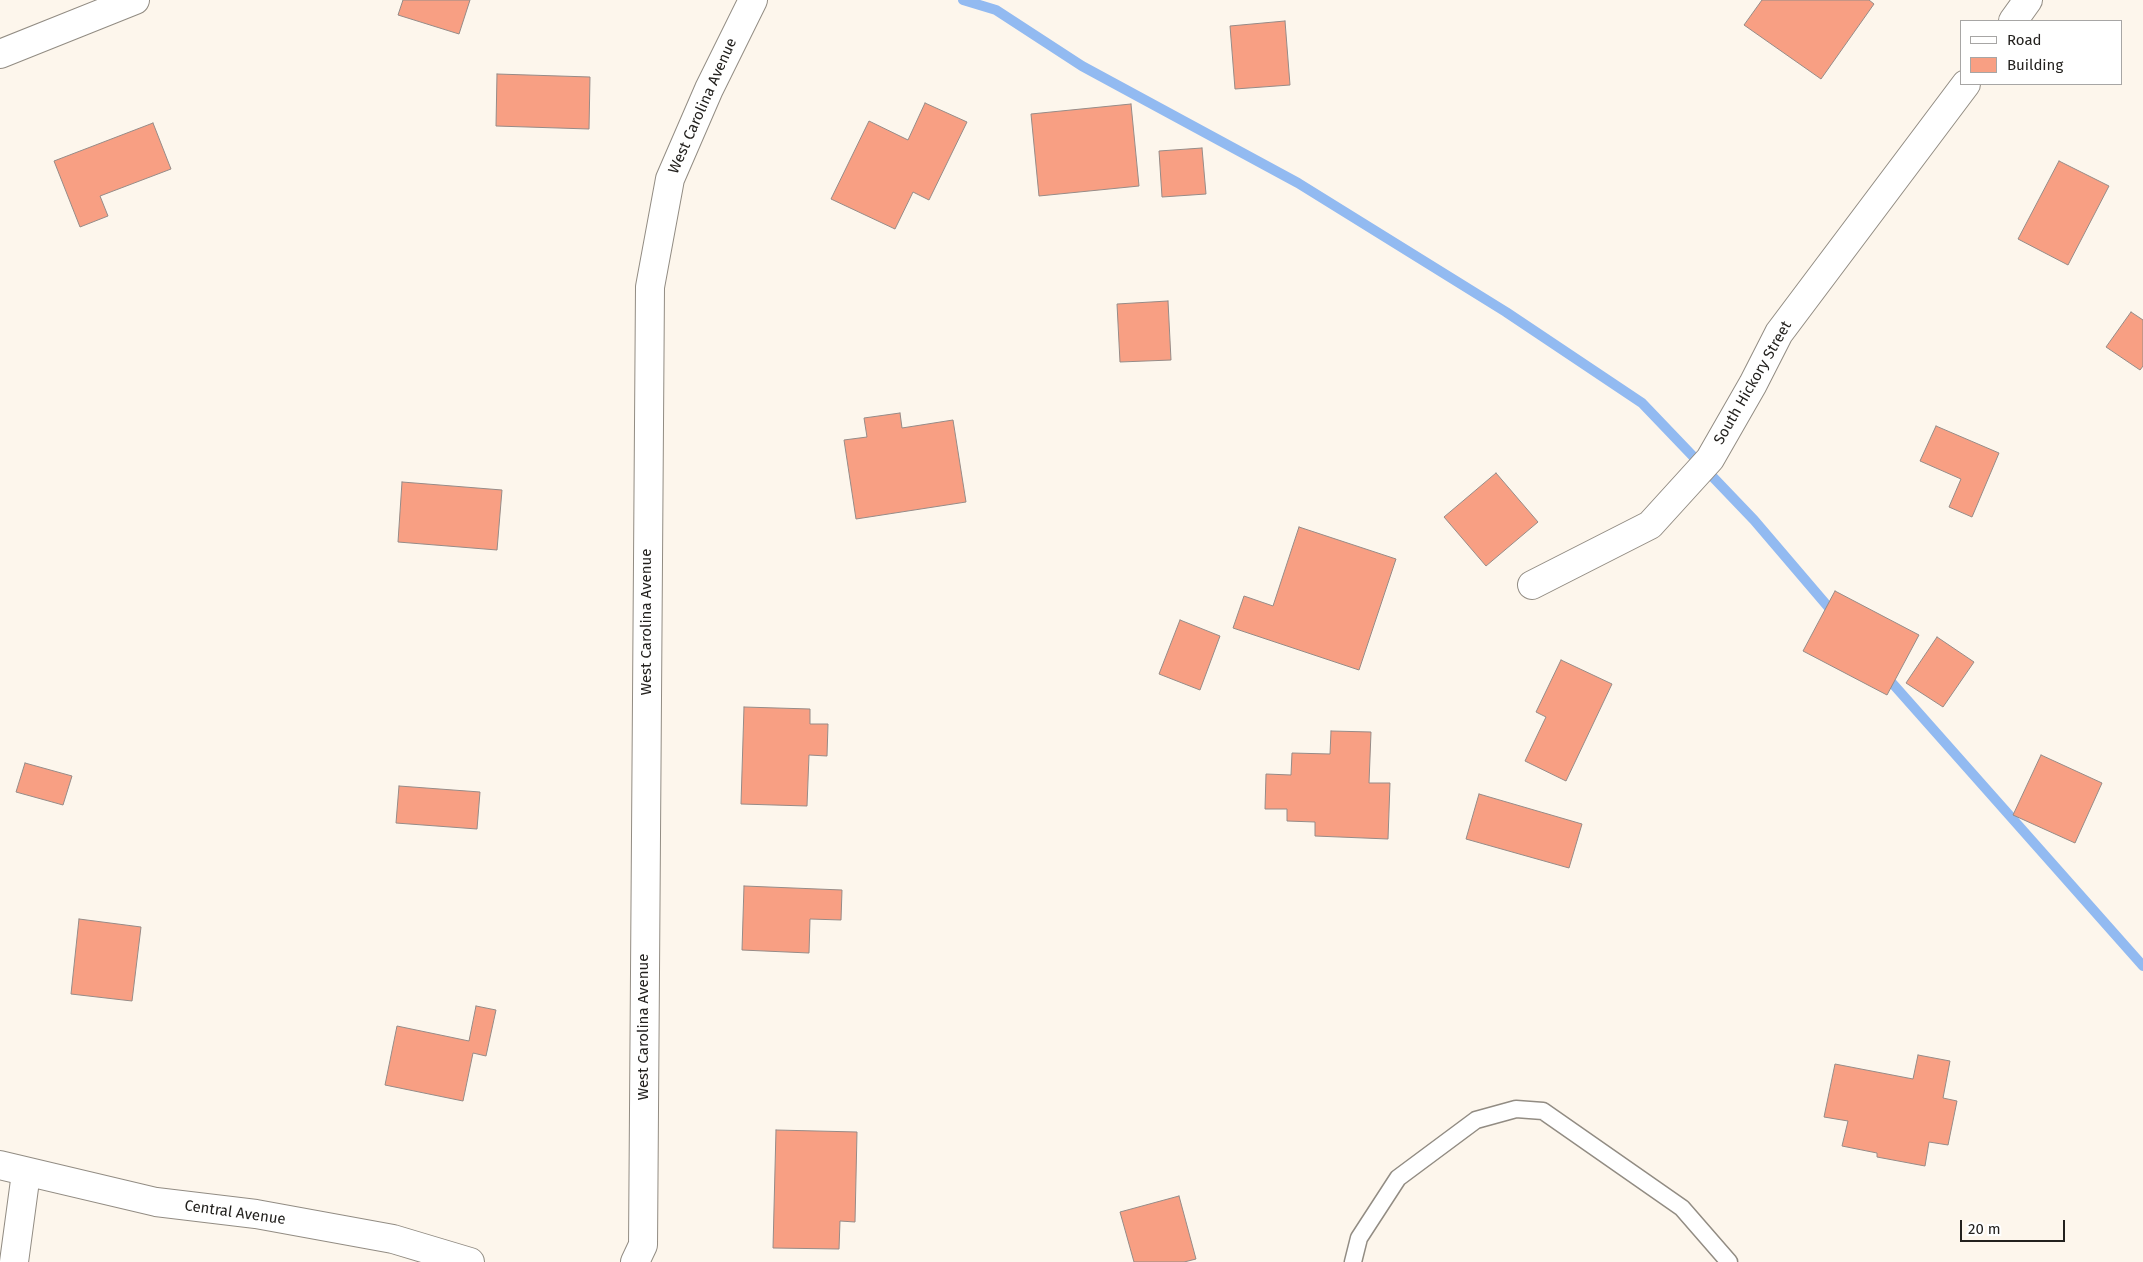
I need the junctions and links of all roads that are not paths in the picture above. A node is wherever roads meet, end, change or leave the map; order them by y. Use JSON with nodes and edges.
{"nodes":[{"id":1,"x":135,"y":0,"type":"edge"},
{"id":2,"x":753,"y":0,"type":"edge"},
{"id":3,"x":2028,"y":0,"type":"edge"},
{"id":4,"x":2013,"y":20,"type":"edge"},
{"id":5,"x":0,"y":54,"type":"edge"},
{"id":6,"x":1965,"y":85,"type":"edge"},
{"id":7,"x":1532,"y":584,"type":"dead end"},
{"id":8,"x":0,"y":1165,"type":"edge"},
{"id":9,"x":26,"y":1173,"type":"junction"},
{"id":10,"x":14,"y":1262,"type":"edge"},
{"id":11,"x":470,"y":1262,"type":"edge"},
{"id":12,"x":635,"y":1262,"type":"edge"},
{"id":13,"x":1353,"y":1262,"type":"edge"},
{"id":14,"x":1730,"y":1262,"type":"edge"}],
"edges":[{"from":1,"to":5,"type":"street"},
{"from":2,"to":12,"type":"street","name":"West Carolina Avenue"},
{"from":3,"to":4,"type":"street"},
{"from":6,"to":7,"type":"street","name":"South Hickory Street"},
{"from":8,"to":9,"type":"street","name":"Central Avenue"},
{"from":9,"to":10,"type":"street"},
{"from":9,"to":11,"type":"street","name":"Central Avenue"},
{"from":13,"to":14,"type":"lane"}]}
